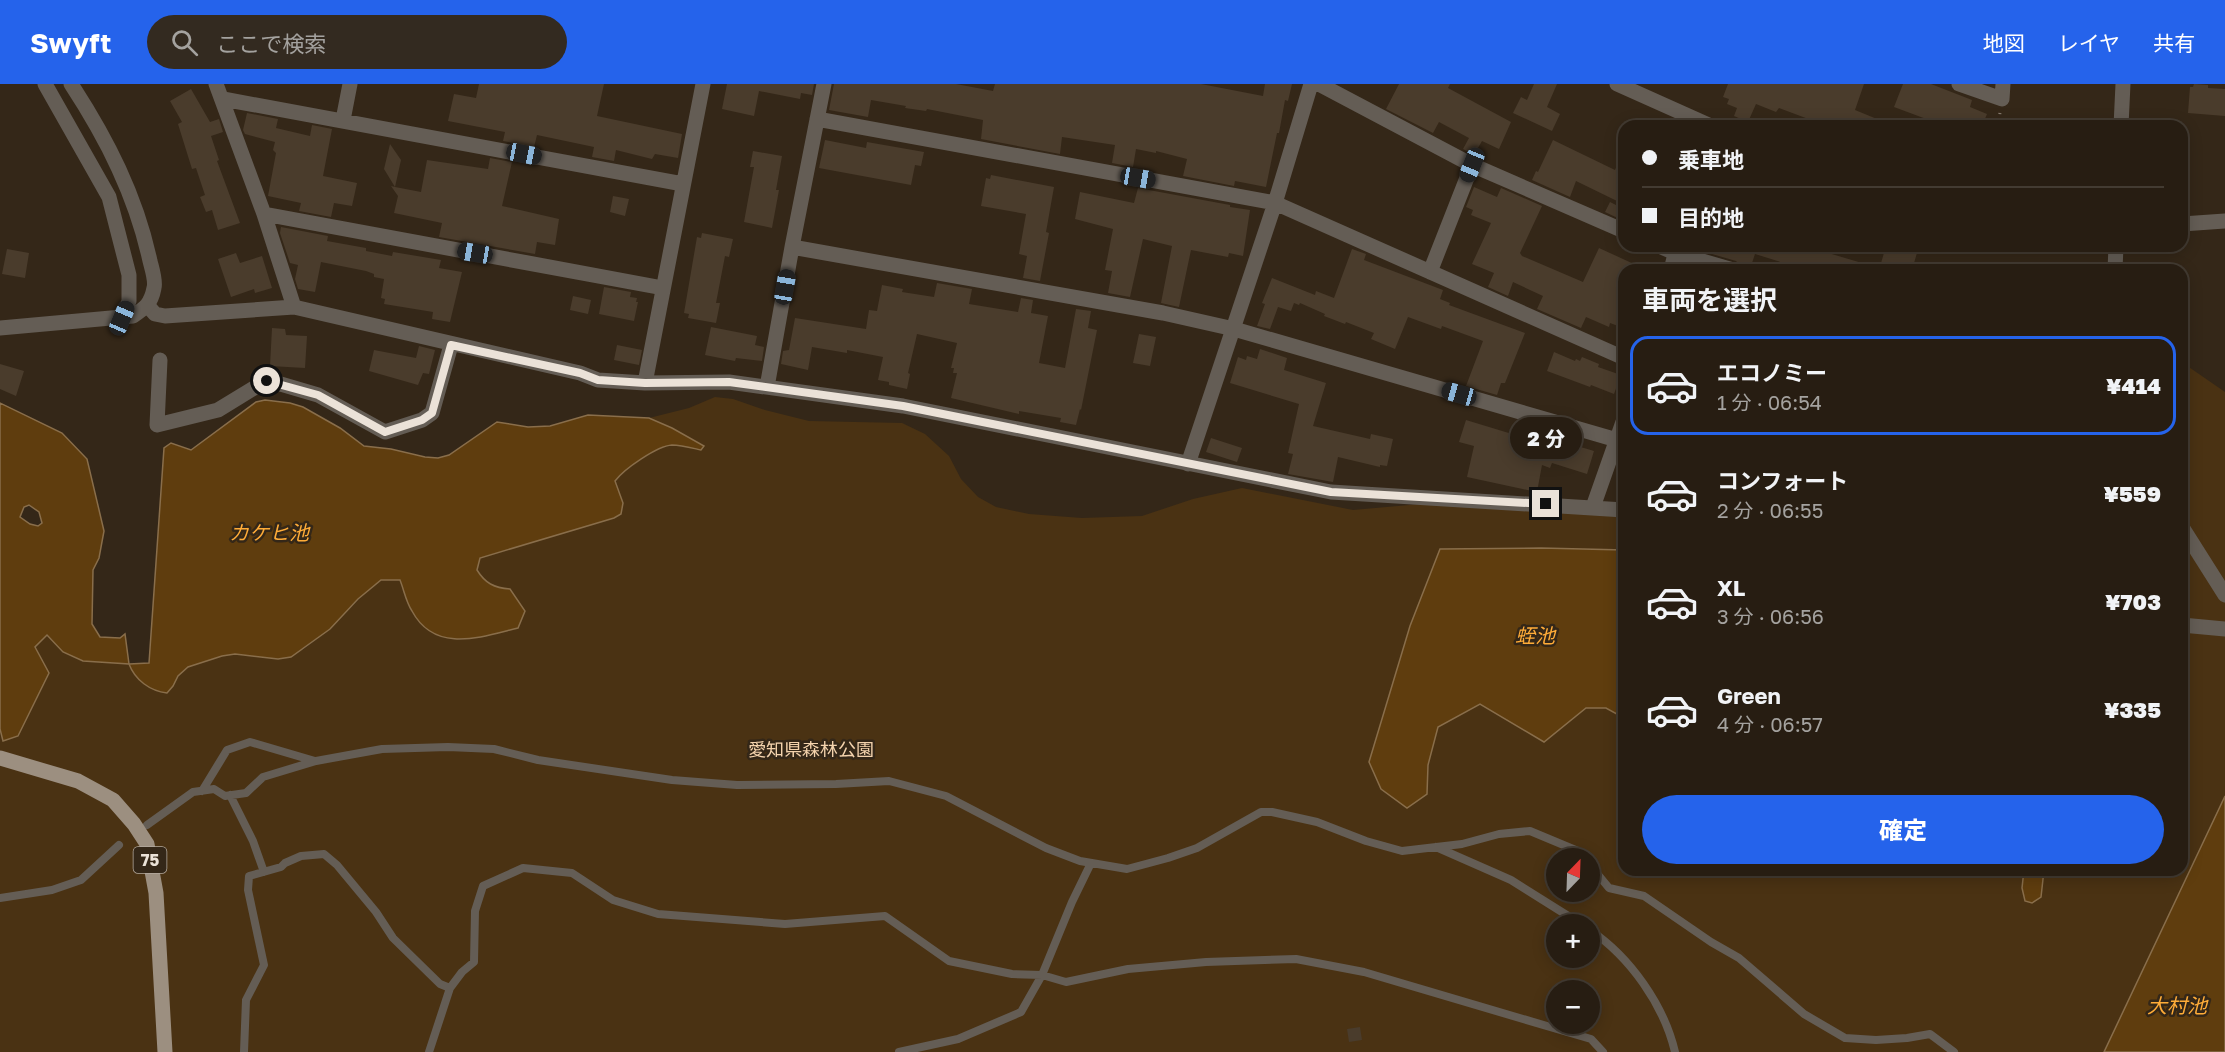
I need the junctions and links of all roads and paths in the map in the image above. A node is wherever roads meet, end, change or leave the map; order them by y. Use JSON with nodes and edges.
{"nodes":[{"id":1,"x":45,"y":84,"type":"edge"},
{"id":2,"x":71,"y":84,"type":"edge"},
{"id":3,"x":216,"y":84,"type":"edge"},
{"id":4,"x":350,"y":84,"type":"edge"},
{"id":5,"x":703,"y":84,"type":"edge"},
{"id":6,"x":824,"y":84,"type":"edge"},
{"id":7,"x":1311,"y":84,"type":"edge"},
{"id":8,"x":1319,"y":84,"type":"edge"},
{"id":9,"x":1617,"y":84,"type":"edge"},
{"id":10,"x":1959,"y":84,"type":"edge"},
{"id":11,"x":2003,"y":84,"type":"edge"},
{"id":12,"x":2123,"y":84,"type":"edge"},
{"id":13,"x":223,"y":99,"type":"junction"},
{"id":14,"x":817,"y":119,"type":"junction"},
{"id":15,"x":343,"y":120,"type":"junction"},
{"id":16,"x":1698,"y":120,"type":"edge"},
{"id":17,"x":2121,"y":120,"type":"edge"},
{"id":18,"x":1472,"y":165,"type":"junction"},
{"id":19,"x":683,"y":184,"type":"junction"},
{"id":20,"x":1275,"y":203,"type":"junction"},
{"id":21,"x":264,"y":214,"type":"junction"},
{"id":22,"x":2225,"y":221,"type":"edge"},
{"id":23,"x":2188,"y":224,"type":"edge"},
{"id":24,"x":1618,"y":228,"type":"edge"},
{"id":25,"x":792,"y":247,"type":"junction"},
{"id":26,"x":1682,"y":252,"type":"edge"},
{"id":27,"x":1716,"y":264,"type":"edge"},
{"id":28,"x":1430,"y":272,"type":"junction"},
{"id":29,"x":663,"y":288,"type":"junction"},
{"id":30,"x":148,"y":306,"type":"junction"},
{"id":31,"x":294,"y":307,"type":"junction"},
{"id":32,"x":122,"y":318,"type":"junction"},
{"id":33,"x":0,"y":328,"type":"edge"},
{"id":34,"x":1234,"y":329,"type":"junction"},
{"id":35,"x":451,"y":345,"type":"junction"},
{"id":36,"x":1618,"y":355,"type":"edge"},
{"id":37,"x":160,"y":360,"type":"dead end"},
{"id":38,"x":645,"y":383,"type":"junction"},
{"id":39,"x":767,"y":387,"type":"junction"},
{"id":40,"x":1618,"y":437,"type":"edge"},
{"id":41,"x":1617,"y":440,"type":"junction"},
{"id":42,"x":1188,"y":464,"type":"junction"},
{"id":43,"x":1593,"y":507,"type":"junction"},
{"id":44,"x":1618,"y":509,"type":"edge"},
{"id":45,"x":2188,"y":536,"type":"edge"},
{"id":46,"x":2225,"y":595,"type":"edge"},
{"id":47,"x":2188,"y":626,"type":"edge"},
{"id":48,"x":2225,"y":629,"type":"edge"},
{"id":49,"x":0,"y":758,"type":"edge"},
{"id":50,"x":316,"y":761,"type":"junction"},
{"id":51,"x":202,"y":791,"type":"junction"},
{"id":52,"x":230,"y":795,"type":"junction"},
{"id":53,"x":147,"y":825,"type":"dead end"},
{"id":54,"x":119,"y":845,"type":"dead end"},
{"id":55,"x":1435,"y":847,"type":"junction"},
{"id":56,"x":1571,"y":848,"type":"edge"},
{"id":57,"x":1091,"y":863,"type":"junction"},
{"id":58,"x":264,"y":872,"type":"junction"},
{"id":59,"x":1600,"y":878,"type":"edge"},
{"id":60,"x":1,"y":898,"type":"edge"},
{"id":61,"x":1565,"y":914,"type":"edge"},
{"id":62,"x":1600,"y":939,"type":"edge"},
{"id":63,"x":1042,"y":975,"type":"junction"},
{"id":64,"x":450,"y":988,"type":"junction"},
{"id":65,"x":165,"y":1052,"type":"edge"},
{"id":66,"x":244,"y":1052,"type":"edge"},
{"id":67,"x":429,"y":1052,"type":"edge"},
{"id":68,"x":899,"y":1052,"type":"edge"},
{"id":69,"x":1603,"y":1052,"type":"edge"},
{"id":70,"x":1675,"y":1052,"type":"edge"},
{"id":71,"x":1954,"y":1052,"type":"edge"}],
"edges":[{"from":1,"to":32,"type":"street"},
{"from":2,"to":30,"type":"street"},
{"from":3,"to":13,"type":"street"},
{"from":4,"to":15,"type":"street"},
{"from":5,"to":19,"type":"street"},
{"from":6,"to":14,"type":"street"},
{"from":7,"to":20,"type":"street"},
{"from":8,"to":18,"type":"street"},
{"from":9,"to":16,"type":"street"},
{"from":10,"to":11,"type":"street"},
{"from":12,"to":17,"type":"street"},
{"from":13,"to":15,"type":"street"},
{"from":13,"to":21,"type":"street"},
{"from":14,"to":20,"type":"street"},
{"from":14,"to":25,"type":"street"},
{"from":15,"to":19,"type":"street"},
{"from":18,"to":24,"type":"street"},
{"from":18,"to":28,"type":"street"},
{"from":19,"to":29,"type":"street"},
{"from":20,"to":28,"type":"street"},
{"from":20,"to":34,"type":"street"},
{"from":21,"to":29,"type":"street"},
{"from":21,"to":31,"type":"street"},
{"from":22,"to":23,"type":"street"},
{"from":25,"to":34,"type":"street"},
{"from":25,"to":39,"type":"street"},
{"from":26,"to":27,"type":"street"},
{"from":28,"to":36,"type":"street"},
{"from":29,"to":38,"type":"street"},
{"from":30,"to":31,"type":"street"},
{"from":30,"to":32,"type":"street"},
{"from":31,"to":35,"type":"street"},
{"from":32,"to":33,"type":"street"},
{"from":34,"to":41,"type":"street"},
{"from":34,"to":42,"type":"street"},
{"from":35,"to":37,"type":"street"},
{"from":35,"to":38,"type":"street"},
{"from":38,"to":39,"type":"street"},
{"from":39,"to":42,"type":"street"},
{"from":40,"to":41,"type":"street"},
{"from":41,"to":43,"type":"street"},
{"from":42,"to":43,"type":"street"},
{"from":43,"to":44,"type":"street"},
{"from":45,"to":46,"type":"street"},
{"from":47,"to":48,"type":"street"},
{"from":49,"to":65,"type":"main road","number":"75"},
{"from":50,"to":51,"type":"lane"},
{"from":50,"to":52,"type":"lane"},
{"from":50,"to":57,"type":"lane"},
{"from":51,"to":52,"type":"lane"},
{"from":51,"to":53,"type":"lane"},
{"from":52,"to":58,"type":"lane"},
{"from":54,"to":60,"type":"lane"},
{"from":55,"to":56,"type":"lane"},
{"from":55,"to":57,"type":"lane"},
{"from":55,"to":61,"type":"lane"},
{"from":57,"to":63,"type":"lane"},
{"from":58,"to":64,"type":"lane"},
{"from":58,"to":66,"type":"lane"},
{"from":59,"to":71,"type":"lane"},
{"from":62,"to":70,"type":"lane"},
{"from":63,"to":64,"type":"lane"},
{"from":63,"to":68,"type":"lane"},
{"from":63,"to":69,"type":"lane"},
{"from":64,"to":67,"type":"lane"}]}
